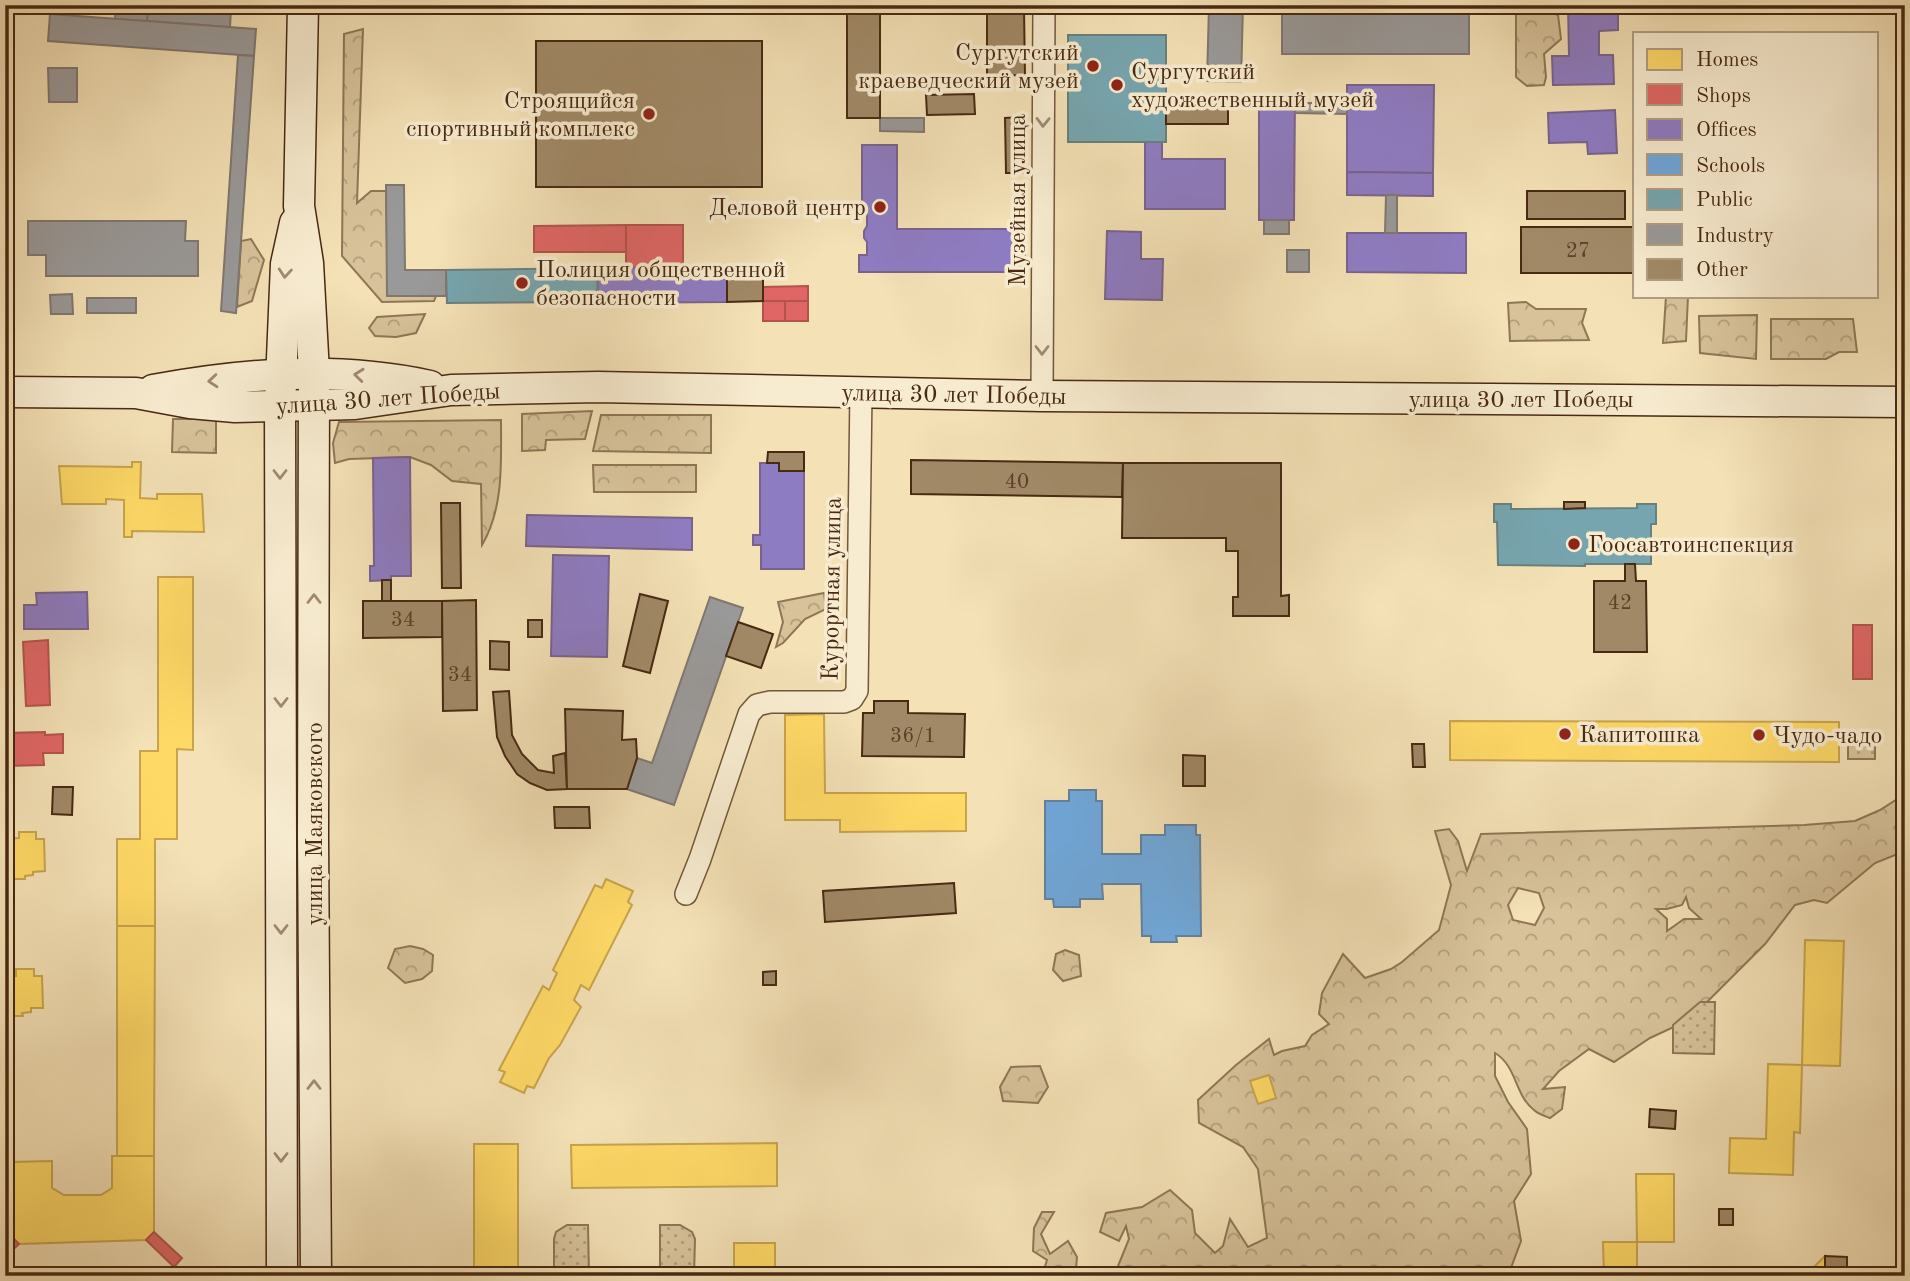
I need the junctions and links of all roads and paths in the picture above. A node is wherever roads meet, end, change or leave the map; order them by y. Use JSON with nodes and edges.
{"nodes":[{"id":1,"x":303,"y":5,"type":"edge"},
{"id":2,"x":1044,"y":5,"type":"edge"},
{"id":3,"x":299,"y":206,"type":"junction"},
{"id":4,"x":281,"y":373,"type":"junction"},
{"id":5,"x":314,"y":373,"type":"junction"},
{"id":6,"x":451,"y":390,"type":"junction"},
{"id":7,"x":861,"y":391,"type":"junction"},
{"id":8,"x":5,"y":392,"type":"edge"},
{"id":9,"x":136,"y":393,"type":"junction"},
{"id":10,"x":1042,"y":396,"type":"junction"},
{"id":11,"x":1905,"y":402,"type":"edge"},
{"id":12,"x":313,"y":405,"type":"junction"},
{"id":13,"x":280,"y":406,"type":"junction"},
{"id":14,"x":686,"y":894,"type":"dead end"},
{"id":15,"x":282,"y":1276,"type":"edge"},
{"id":16,"x":316,"y":1276,"type":"edge"}],
"edges":[{"from":1,"to":3,"type":"main road","name":"улица Маяковского"},
{"from":2,"to":10,"type":"street","name":"Музейная улица","one_way":true},
{"from":3,"to":4,"type":"main road","name":"улица Маяковского","one_way":true},
{"from":3,"to":5,"type":"main road","name":"улица Маяковского"},
{"from":4,"to":5,"type":"main road"},
{"from":4,"to":9,"type":"main road","one_way":true},
{"from":4,"to":13,"type":"main road","name":"улица Маяковского"},
{"from":6,"to":5,"type":"main road","one_way":true},
{"from":5,"to":12,"type":"main road","name":"улица Маяковского"},
{"from":6,"to":7,"type":"main road","name":"улица 30 лет Победы"},
{"from":6,"to":12,"type":"main road","name":"улица 30 лет Победы"},
{"from":7,"to":10,"type":"main road","name":"улица 30 лет Победы"},
{"from":7,"to":14,"type":"street","name":"Курортная улица"},
{"from":8,"to":9,"type":"main road","name":"улица 30 лет Победы"},
{"from":9,"to":13,"type":"main road","name":"улица 30 лет Победы"},
{"from":10,"to":11,"type":"main road","name":"улица 30 лет Победы"},
{"from":12,"to":13,"type":"main road","name":"улица 30 лет Победы"},
{"from":16,"to":12,"type":"main road","name":"улица Маяковского","one_way":true},
{"from":13,"to":15,"type":"main road","name":"улица Маяковского","one_way":true}]}
